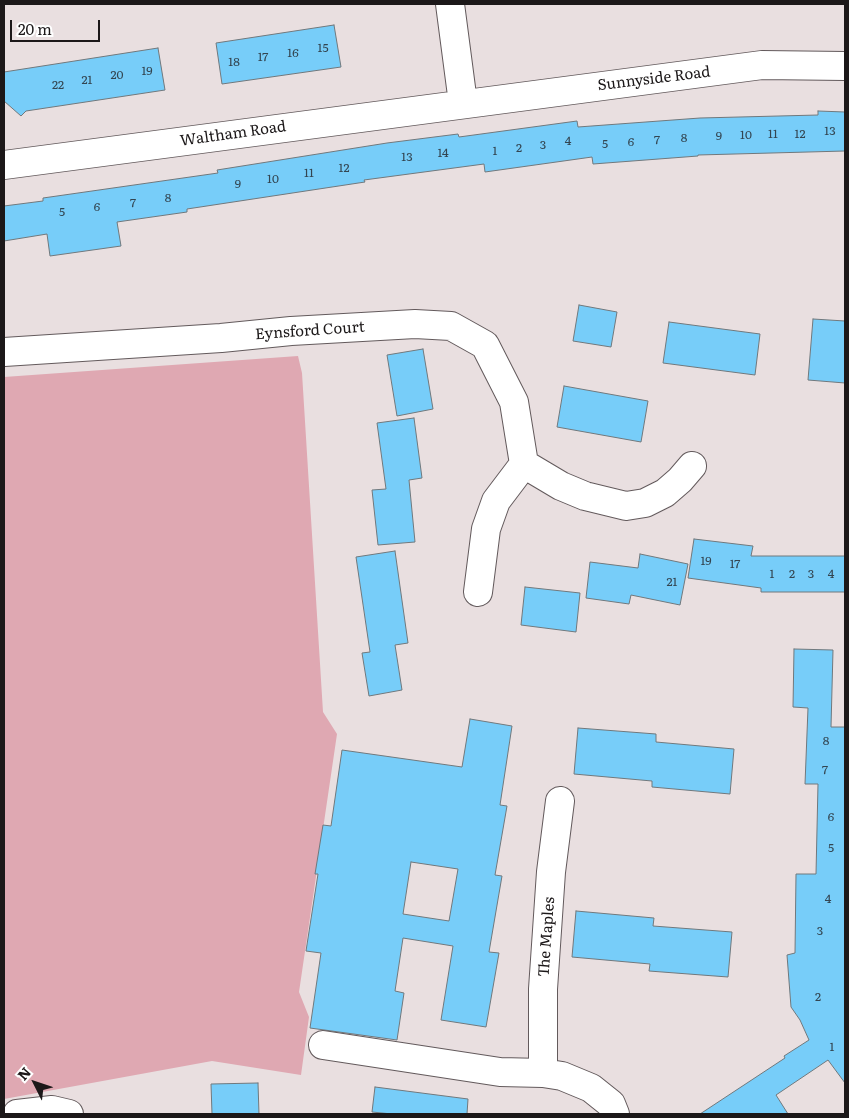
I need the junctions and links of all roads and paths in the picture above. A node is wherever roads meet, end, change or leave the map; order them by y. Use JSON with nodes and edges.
{"nodes":[{"id":1,"x":450,"y":4,"type":"edge"},
{"id":2,"x":845,"y":66,"type":"edge"},
{"id":3,"x":463,"y":103,"type":"junction"},
{"id":4,"x":4,"y":165,"type":"edge"},
{"id":5,"x":4,"y":352,"type":"edge"},
{"id":6,"x":524,"y":464,"type":"junction"},
{"id":7,"x":692,"y":466,"type":"dead end"},
{"id":8,"x":478,"y":592,"type":"dead end"},
{"id":9,"x":560,"y":801,"type":"dead end"},
{"id":10,"x":323,"y":1045,"type":"dead end"},
{"id":11,"x":543,"y":1073,"type":"junction"},
{"id":12,"x":17,"y":1114,"type":"edge"},
{"id":13,"x":69,"y":1114,"type":"edge"},
{"id":14,"x":615,"y":1114,"type":"edge"}],
"edges":[{"from":1,"to":3,"type":"street"},
{"from":2,"to":3,"type":"street","name":"Sunnyside Road"},
{"from":3,"to":4,"type":"street","name":"Waltham Road"},
{"from":5,"to":6,"type":"street","name":"Eynsford Court"},
{"from":6,"to":7,"type":"street"},
{"from":6,"to":8,"type":"street"},
{"from":9,"to":11,"type":"street","name":"The Maples"},
{"from":10,"to":11,"type":"street"},
{"from":11,"to":14,"type":"street"},
{"from":12,"to":13,"type":"street"}]}
